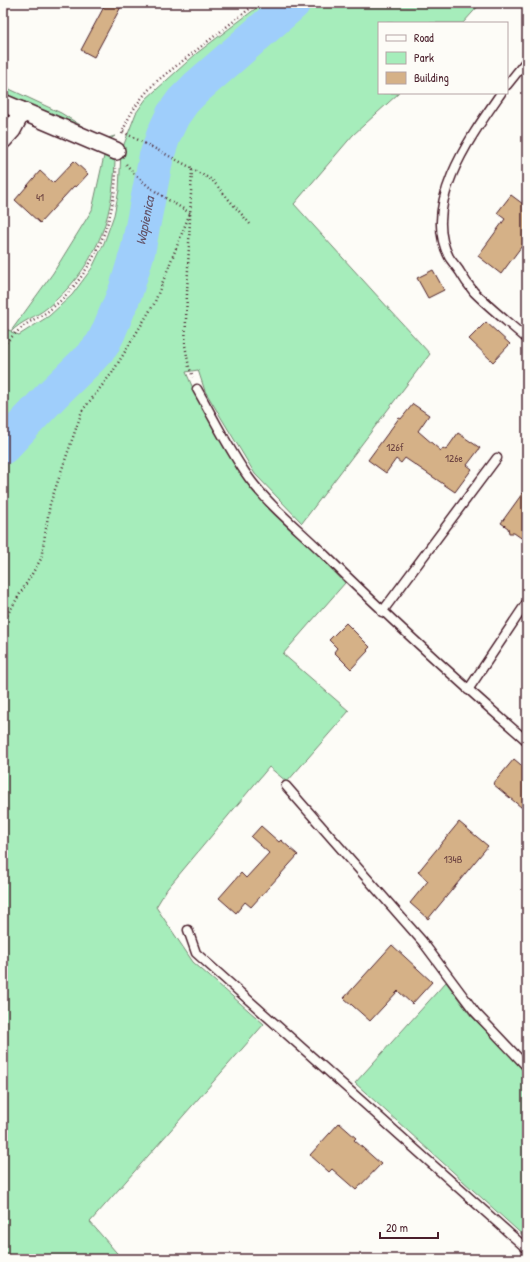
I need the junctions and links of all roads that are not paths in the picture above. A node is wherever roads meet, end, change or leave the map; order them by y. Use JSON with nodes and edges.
{"nodes":[{"id":1,"x":527,"y":60,"type":"edge"},
{"id":2,"x":508,"y":84,"type":"edge"},
{"id":3,"x":500,"y":94,"type":"edge"},
{"id":4,"x":3,"y":102,"type":"edge"},
{"id":5,"x":22,"y":111,"type":"junction"},
{"id":6,"x":3,"y":140,"type":"edge"},
{"id":7,"x":116,"y":151,"type":"road end"},
{"id":8,"x":527,"y":338,"type":"edge"},
{"id":9,"x":198,"y":389,"type":"road end"},
{"id":10,"x":497,"y":458,"type":"dead end"},
{"id":11,"x":527,"y":602,"type":"edge"},
{"id":12,"x":382,"y":612,"type":"junction"},
{"id":13,"x":468,"y":690,"type":"junction"},
{"id":14,"x":527,"y":741,"type":"edge"},
{"id":15,"x":286,"y":786,"type":"dead end"},
{"id":16,"x":188,"y":930,"type":"dead end"},
{"id":17,"x":527,"y":1067,"type":"edge"},
{"id":18,"x":527,"y":1249,"type":"edge"}],
"edges":[{"from":1,"to":2,"type":"lane"},
{"from":3,"to":8,"type":"lane"},
{"from":4,"to":5,"type":"street"},
{"from":5,"to":6,"type":"street"},
{"from":5,"to":7,"type":"street"},
{"from":9,"to":12,"type":"lane"},
{"from":10,"to":12,"type":"lane"},
{"from":11,"to":13,"type":"lane"},
{"from":12,"to":13,"type":"lane"},
{"from":13,"to":14,"type":"lane"},
{"from":15,"to":17,"type":"lane"},
{"from":16,"to":18,"type":"lane"}]}
